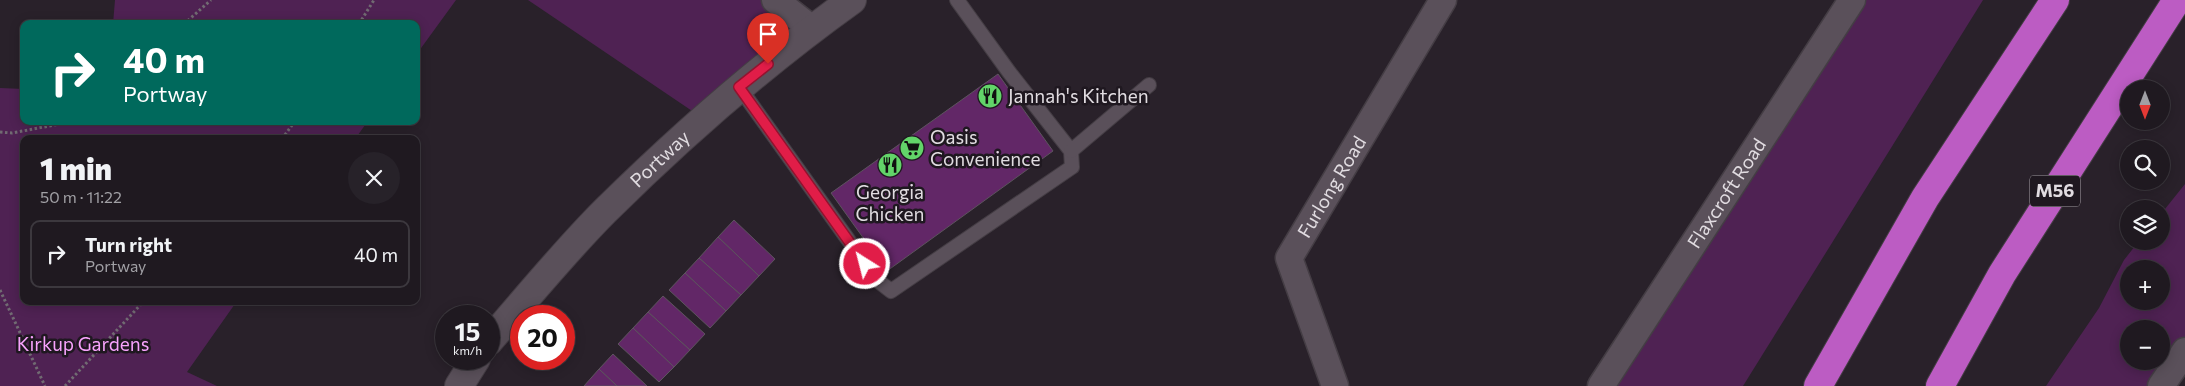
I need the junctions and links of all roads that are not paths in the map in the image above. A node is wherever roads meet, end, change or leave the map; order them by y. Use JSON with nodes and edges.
{"nodes":[{"id":1,"x":775,"y":0,"type":"edge"},
{"id":2,"x":852,"y":0,"type":"edge"},
{"id":3,"x":957,"y":0,"type":"edge"},
{"id":4,"x":1443,"y":0,"type":"edge"},
{"id":5,"x":1852,"y":0,"type":"edge"},
{"id":6,"x":2055,"y":0,"type":"edge"},
{"id":7,"x":2178,"y":0,"type":"edge"},
{"id":8,"x":812,"y":29,"type":"junction"},
{"id":9,"x":1148,"y":85,"type":"dead end"},
{"id":10,"x":739,"y":87,"type":"junction"},
{"id":11,"x":1071,"y":151,"type":"junction"},
{"id":12,"x":500,"y":329,"type":"edge"},
{"id":13,"x":2185,"y":351,"type":"edge"},
{"id":14,"x":469,"y":370,"type":"edge"},
{"id":15,"x":459,"y":386,"type":"edge"},
{"id":16,"x":1335,"y":386,"type":"edge"},
{"id":17,"x":1601,"y":386,"type":"edge"},
{"id":18,"x":1818,"y":386,"type":"edge"},
{"id":19,"x":1940,"y":386,"type":"edge"},
{"id":20,"x":2162,"y":386,"type":"edge"}],
"edges":[{"from":1,"to":8,"type":"street"},
{"from":2,"to":8,"type":"street","name":"Portway"},
{"from":3,"to":11,"type":"lane"},
{"from":4,"to":16,"type":"street","name":"Furlong Road"},
{"from":5,"to":17,"type":"street","name":"Flaxcroft Road"},
{"from":6,"to":18,"type":"highway"},
{"from":7,"to":19,"type":"highway","number":"M56"},
{"from":8,"to":10,"type":"street","name":"Portway"},
{"from":9,"to":11,"type":"lane"},
{"from":10,"to":11,"type":"lane"},
{"from":10,"to":12,"type":"street","name":"Portway"},
{"from":13,"to":20,"type":"street"},
{"from":14,"to":15,"type":"street"}]}
